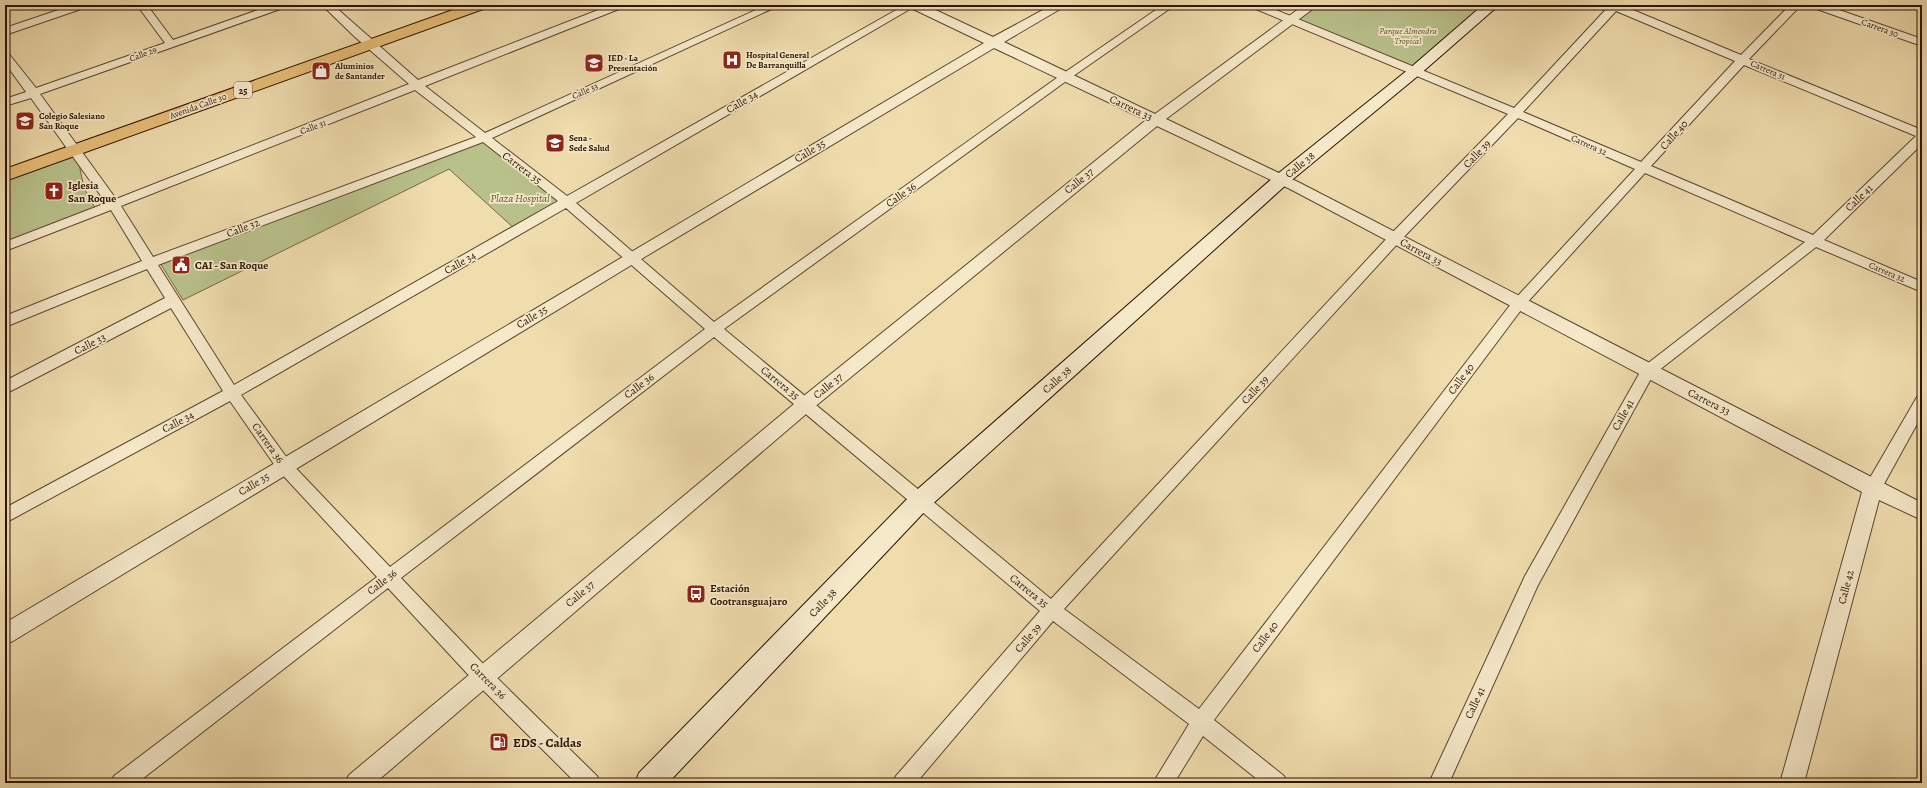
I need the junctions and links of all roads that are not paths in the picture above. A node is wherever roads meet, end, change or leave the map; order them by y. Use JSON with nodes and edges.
{"nodes":[{"id":1,"x":83,"y":5,"type":"edge"},
{"id":2,"x":142,"y":5,"type":"edge"},
{"id":3,"x":282,"y":5,"type":"edge"},
{"id":4,"x":327,"y":5,"type":"edge"},
{"id":5,"x":446,"y":5,"type":"edge"},
{"id":6,"x":481,"y":5,"type":"edge"},
{"id":7,"x":620,"y":5,"type":"edge"},
{"id":8,"x":775,"y":5,"type":"edge"},
{"id":9,"x":913,"y":5,"type":"edge"},
{"id":10,"x":1061,"y":5,"type":"edge"},
{"id":11,"x":1170,"y":5,"type":"edge"},
{"id":12,"x":1255,"y":5,"type":"edge"},
{"id":13,"x":1312,"y":5,"type":"edge"},
{"id":14,"x":1492,"y":5,"type":"edge"},
{"id":15,"x":1796,"y":5,"type":"edge"},
{"id":16,"x":1815,"y":5,"type":"edge"},
{"id":17,"x":1615,"y":6,"type":"edge"},
{"id":18,"x":1290,"y":20,"type":"junction"},
{"id":19,"x":5,"y":32,"type":"edge"},
{"id":20,"x":365,"y":40,"type":"junction"},
{"id":21,"x":993,"y":43,"type":"junction"},
{"id":22,"x":1922,"y":43,"type":"edge"},
{"id":23,"x":171,"y":44,"type":"junction"},
{"id":24,"x":5,"y":56,"type":"edge"},
{"id":25,"x":1743,"y":59,"type":"junction"},
{"id":26,"x":1414,"y":72,"type":"junction"},
{"id":27,"x":1065,"y":77,"type":"junction"},
{"id":28,"x":418,"y":86,"type":"junction"},
{"id":29,"x":34,"y":94,"type":"junction"},
{"id":30,"x":5,"y":103,"type":"edge"},
{"id":31,"x":1516,"y":113,"type":"junction"},
{"id":32,"x":1155,"y":120,"type":"junction"},
{"id":33,"x":1922,"y":135,"type":"edge"},
{"id":34,"x":483,"y":138,"type":"junction"},
{"id":35,"x":71,"y":146,"type":"junction"},
{"id":36,"x":5,"y":162,"type":"edge"},
{"id":37,"x":1644,"y":169,"type":"junction"},
{"id":38,"x":5,"y":175,"type":"edge"},
{"id":39,"x":1281,"y":180,"type":"junction"},
{"id":40,"x":567,"y":202,"type":"junction"},
{"id":41,"x":113,"y":204,"type":"junction"},
{"id":42,"x":1395,"y":238,"type":"junction"},
{"id":43,"x":1814,"y":242,"type":"junction"},
{"id":44,"x":5,"y":247,"type":"edge"},
{"id":45,"x":632,"y":257,"type":"junction"},
{"id":46,"x":150,"y":263,"type":"junction"},
{"id":47,"x":1922,"y":287,"type":"edge"},
{"id":48,"x":174,"y":300,"type":"junction"},
{"id":49,"x":1519,"y":303,"type":"junction"},
{"id":50,"x":5,"y":322,"type":"edge"},
{"id":51,"x":714,"y":329,"type":"junction"},
{"id":52,"x":1648,"y":371,"type":"junction"},
{"id":53,"x":5,"y":388,"type":"edge"},
{"id":54,"x":232,"y":393,"type":"junction"},
{"id":55,"x":1922,"y":401,"type":"edge"},
{"id":56,"x":806,"y":404,"type":"junction"},
{"id":57,"x":284,"y":466,"type":"junction"},
{"id":58,"x":1873,"y":488,"type":"junction"},
{"id":59,"x":920,"y":501,"type":"junction"},
{"id":60,"x":1922,"y":512,"type":"edge"},
{"id":61,"x":5,"y":516,"type":"edge"},
{"id":62,"x":388,"y":577,"type":"junction"},
{"id":63,"x":1052,"y":610,"type":"junction"},
{"id":64,"x":5,"y":634,"type":"edge"},
{"id":65,"x":482,"y":676,"type":"junction"},
{"id":66,"x":1201,"y":722,"type":"junction"},
{"id":67,"x":121,"y":783,"type":"edge"},
{"id":68,"x":357,"y":783,"type":"edge"},
{"id":69,"x":590,"y":783,"type":"edge"},
{"id":70,"x":649,"y":783,"type":"edge"},
{"id":71,"x":904,"y":783,"type":"edge"},
{"id":72,"x":1163,"y":783,"type":"edge"},
{"id":73,"x":1277,"y":783,"type":"edge"},
{"id":74,"x":1438,"y":783,"type":"edge"},
{"id":75,"x":1792,"y":783,"type":"edge"}],
"edges":[{"from":1,"to":19,"type":"street"},
{"from":2,"to":23,"type":"street"},
{"from":3,"to":23,"type":"street","name":"Calle 29"},
{"from":4,"to":20,"type":"street","name":"Carrera 35"},
{"from":5,"to":20,"type":"highway","name":"Avenida Calle 30","number":"25"},
{"from":6,"to":20,"type":"highway","name":"Avenida Calle 30","number":"25"},
{"from":7,"to":28,"type":"street","name":"Calle 31"},
{"from":8,"to":34,"type":"street","name":"Calle 33"},
{"from":9,"to":21,"type":"street","name":"Carrera 33"},
{"from":9,"to":40,"type":"street","name":"Calle 34"},
{"from":10,"to":21,"type":"street","name":"Calle 35"},
{"from":11,"to":27,"type":"street","name":"Calle 36"},
{"from":12,"to":18,"type":"street","name":"Carrera 32"},
{"from":13,"to":18,"type":"street","name":"Calle 37"},
{"from":14,"to":26,"type":"main road","name":"Calle 38"},
{"from":15,"to":25,"type":"street","name":"Calle 40"},
{"from":16,"to":22,"type":"street","name":"Carrera 30"},
{"from":17,"to":25,"type":"street","name":"Carrera 31"},
{"from":17,"to":31,"type":"street","name":"Calle 39"},
{"from":18,"to":26,"type":"street","name":"Carrera 32"},
{"from":18,"to":32,"type":"street","name":"Calle 37"},
{"from":20,"to":28,"type":"street","name":"Carrera 35"},
{"from":20,"to":35,"type":"highway","name":"Avenida Calle 30","number":"25"},
{"from":21,"to":27,"type":"street","name":"Carrera 33"},
{"from":21,"to":45,"type":"street","name":"Calle 35"},
{"from":23,"to":29,"type":"street","name":"Calle 29"},
{"from":24,"to":29,"type":"street","name":"Carrera 36"},
{"from":25,"to":33,"type":"street","name":"Carrera 31"},
{"from":25,"to":37,"type":"street","name":"Calle 40"},
{"from":26,"to":31,"type":"street","name":"Carrera 32"},
{"from":26,"to":39,"type":"main road","name":"Calle 38"},
{"from":27,"to":32,"type":"street","name":"Carrera 33"},
{"from":27,"to":51,"type":"street","name":"Calle 36"},
{"from":28,"to":34,"type":"street","name":"Carrera 35"},
{"from":28,"to":41,"type":"street","name":"Calle 31"},
{"from":29,"to":30,"type":"street","name":"Calle 29"},
{"from":29,"to":35,"type":"street","name":"Carrera 36"},
{"from":31,"to":37,"type":"street","name":"Carrera 32"},
{"from":31,"to":42,"type":"street","name":"Calle 39"},
{"from":32,"to":39,"type":"street","name":"Carrera 33"},
{"from":32,"to":56,"type":"street","name":"Calle 37"},
{"from":33,"to":43,"type":"street","name":"Calle 41"},
{"from":34,"to":40,"type":"street","name":"Carrera 35"},
{"from":34,"to":46,"type":"street","name":"Calle 32"},
{"from":35,"to":36,"type":"highway","name":"Avenida Calle 30","number":"25"},
{"from":35,"to":38,"type":"highway","name":"Avenida Calle 30","number":"25"},
{"from":35,"to":41,"type":"street","name":"Carrera 36"},
{"from":37,"to":43,"type":"street","name":"Carrera 32"},
{"from":37,"to":49,"type":"street","name":"Calle 40"},
{"from":39,"to":42,"type":"street","name":"Carrera 33"},
{"from":39,"to":59,"type":"main road","name":"Calle 38"},
{"from":40,"to":45,"type":"street","name":"Carrera 35"},
{"from":40,"to":54,"type":"street","name":"Calle 34"},
{"from":41,"to":44,"type":"street","name":"Calle 31"},
{"from":41,"to":46,"type":"street","name":"Carrera 36"},
{"from":42,"to":49,"type":"street","name":"Carrera 33"},
{"from":42,"to":63,"type":"street","name":"Calle 39"},
{"from":43,"to":47,"type":"street","name":"Carrera 32"},
{"from":43,"to":52,"type":"street","name":"Calle 41"},
{"from":45,"to":51,"type":"street","name":"Carrera 35"},
{"from":45,"to":57,"type":"street","name":"Calle 35"},
{"from":46,"to":48,"type":"street","name":"Carrera 36"},
{"from":46,"to":50,"type":"street","name":"Calle 32"},
{"from":48,"to":53,"type":"street","name":"Calle 33"},
{"from":48,"to":54,"type":"street","name":"Carrera 36"},
{"from":49,"to":52,"type":"street","name":"Carrera 33"},
{"from":49,"to":66,"type":"street","name":"Calle 40"},
{"from":51,"to":56,"type":"street","name":"Carrera 35"},
{"from":51,"to":62,"type":"street","name":"Calle 36"},
{"from":52,"to":58,"type":"street","name":"Carrera 33"},
{"from":52,"to":74,"type":"street","name":"Calle 41"},
{"from":54,"to":57,"type":"street","name":"Carrera 36"},
{"from":54,"to":61,"type":"street","name":"Calle 34"},
{"from":55,"to":58,"type":"street","name":"Calle 42"},
{"from":56,"to":59,"type":"street","name":"Carrera 35"},
{"from":56,"to":65,"type":"street","name":"Calle 37"},
{"from":57,"to":62,"type":"street","name":"Carrera 36"},
{"from":57,"to":64,"type":"street","name":"Calle 35"},
{"from":58,"to":60,"type":"street","name":"Carrera 33"},
{"from":58,"to":75,"type":"street","name":"Calle 42"},
{"from":59,"to":63,"type":"street","name":"Carrera 35"},
{"from":59,"to":70,"type":"main road","name":"Calle 38"},
{"from":62,"to":65,"type":"street","name":"Carrera 36"},
{"from":62,"to":67,"type":"street","name":"Calle 36"},
{"from":63,"to":66,"type":"street","name":"Carrera 35"},
{"from":63,"to":71,"type":"street","name":"Calle 39"},
{"from":65,"to":68,"type":"street","name":"Calle 37"},
{"from":65,"to":69,"type":"street","name":"Carrera 36"},
{"from":66,"to":72,"type":"street","name":"Calle 40"},
{"from":66,"to":73,"type":"street","name":"Carrera 35"}]}
